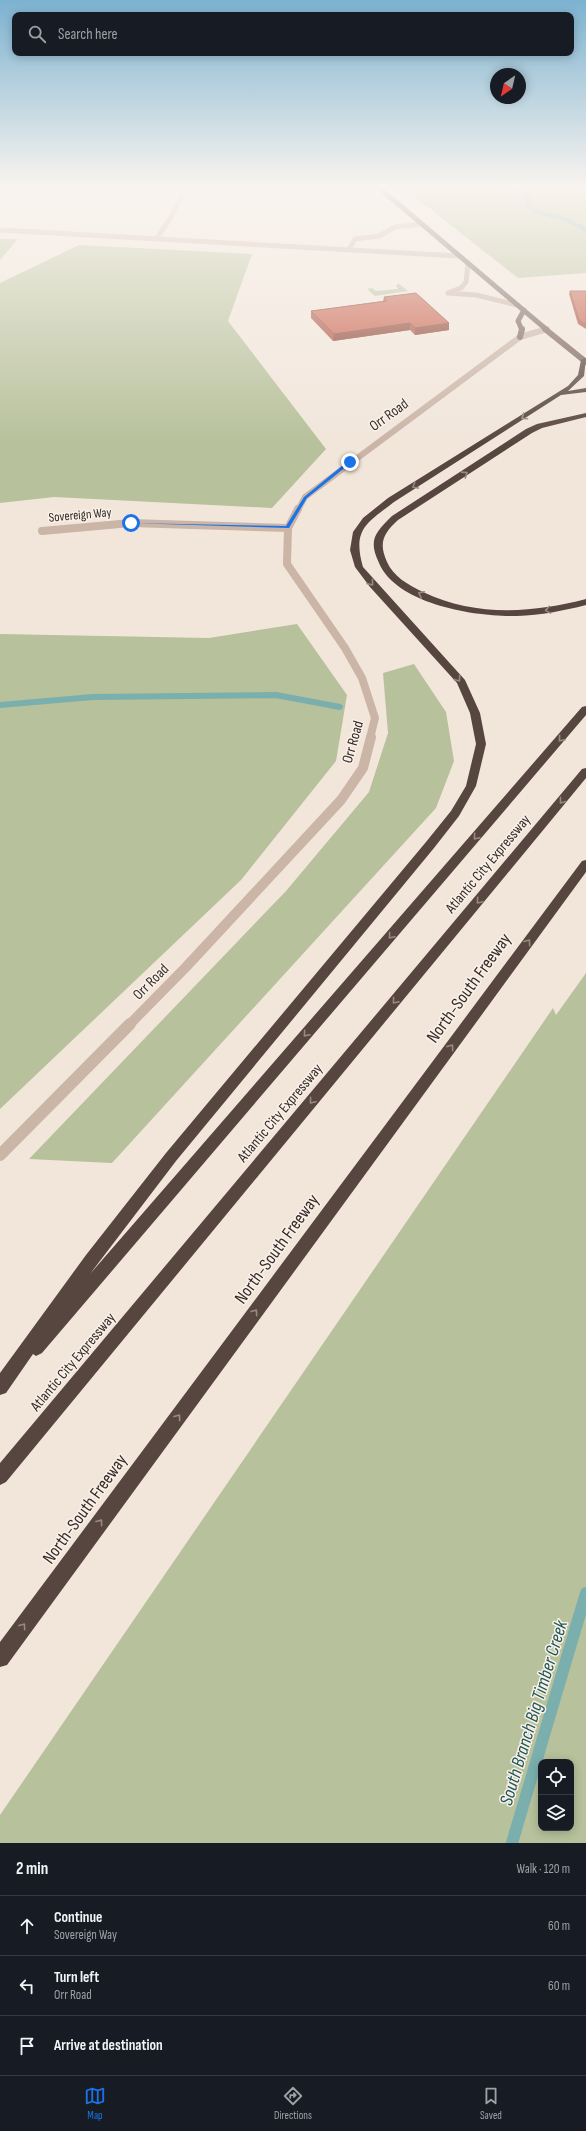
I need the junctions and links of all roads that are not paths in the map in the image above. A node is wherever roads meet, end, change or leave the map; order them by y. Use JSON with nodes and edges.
{"nodes":[{"id":1,"x":469,"y":272,"type":"edge"},
{"id":2,"x":478,"y":272,"type":"edge"},
{"id":3,"x":517,"y":305,"type":"junction"},
{"id":4,"x":524,"y":310,"type":"junction"},
{"id":5,"x":547,"y":329,"type":"junction"},
{"id":6,"x":520,"y":337,"type":"junction"},
{"id":7,"x":585,"y":361,"type":"edge"},
{"id":8,"x":586,"y":390,"type":"edge"},
{"id":9,"x":557,"y":396,"type":"junction"},
{"id":10,"x":586,"y":415,"type":"edge"},
{"id":11,"x":570,"y":418,"type":"junction"},
{"id":12,"x":586,"y":419,"type":"edge"},
{"id":13,"x":288,"y":528,"type":"junction"},
{"id":14,"x":42,"y":531,"type":"dead end"},
{"id":15,"x":586,"y":602,"type":"edge"},
{"id":16,"x":586,"y":709,"type":"edge"},
{"id":17,"x":586,"y":771,"type":"edge"},
{"id":18,"x":586,"y":864,"type":"edge"},
{"id":19,"x":0,"y":1155,"type":"edge"},
{"id":20,"x":0,"y":1387,"type":"edge"},
{"id":21,"x":0,"y":1390,"type":"edge"},
{"id":22,"x":0,"y":1476,"type":"edge"},
{"id":23,"x":0,"y":1658,"type":"edge"}],
"edges":[{"from":1,"to":3,"type":"street"},
{"from":2,"to":3,"type":"main road"},
{"from":3,"to":4,"type":"main road"},
{"from":4,"to":5,"type":"main road"},
{"from":4,"to":6,"type":"main road"},
{"from":5,"to":6,"type":"street","name":"Orr Road"},
{"from":5,"to":7,"type":"main road"},
{"from":6,"to":13,"type":"street","name":"Orr Road"},
{"from":7,"to":9,"type":"highway"},
{"from":8,"to":9,"type":"highway"},
{"from":9,"to":20,"type":"highway","one_way":true},
{"from":10,"to":11,"type":"highway"},
{"from":11,"to":12,"type":"highway"},
{"from":15,"to":11,"type":"highway","one_way":true},
{"from":13,"to":14,"type":"street","name":"Sovereign Way"},
{"from":13,"to":19,"type":"street","name":"Orr Road"},
{"from":16,"to":21,"type":"highway","one_way":true},
{"from":17,"to":22,"type":"highway","name":"Atlantic City Expressway","one_way":true},
{"from":23,"to":18,"type":"highway","name":"North-South Freeway","one_way":true}]}
